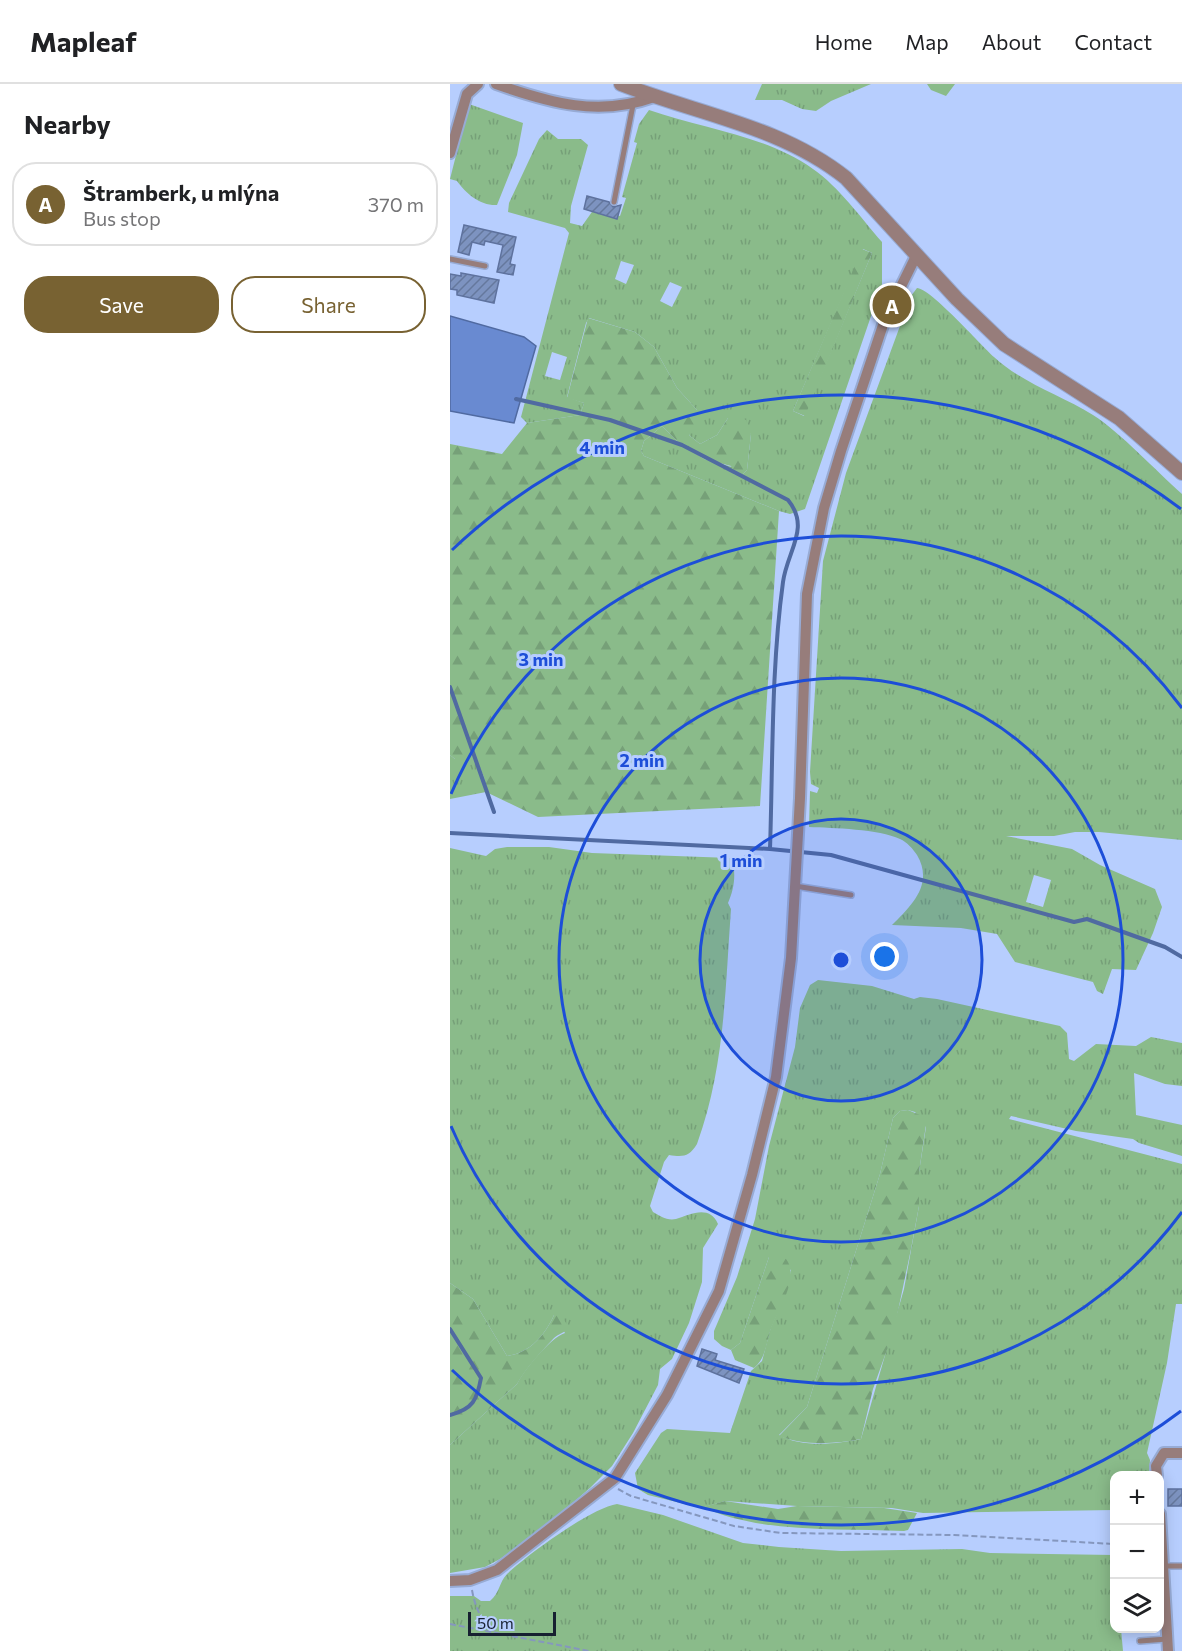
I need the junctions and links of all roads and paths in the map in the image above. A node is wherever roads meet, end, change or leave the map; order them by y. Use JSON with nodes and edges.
{"nodes":[{"id":1,"x":477,"y":84,"type":"edge"},
{"id":2,"x":496,"y":84,"type":"edge"},
{"id":3,"x":621,"y":84,"type":"edge"},
{"id":4,"x":654,"y":97,"type":"junction"},
{"id":5,"x":633,"y":105,"type":"junction"},
{"id":6,"x":450,"y":153,"type":"edge"},
{"id":7,"x":614,"y":201,"type":"dead end"},
{"id":8,"x":916,"y":254,"type":"junction"},
{"id":9,"x":450,"y":259,"type":"edge"},
{"id":10,"x":485,"y":266,"type":"dead end"},
{"id":11,"x":1182,"y":473,"type":"edge"},
{"id":12,"x":795,"y":886,"type":"junction"},
{"id":13,"x":851,"y":895,"type":"dead end"},
{"id":14,"x":1182,"y":1453,"type":"edge"},
{"id":15,"x":1156,"y":1471,"type":"edge"},
{"id":16,"x":608,"y":1484,"type":"junction"},
{"id":17,"x":1110,"y":1544,"type":"edge"},
{"id":18,"x":1164,"y":1566,"type":"joint"},
{"id":19,"x":1182,"y":1566,"type":"edge"},
{"id":20,"x":470,"y":1580,"type":"junction"},
{"id":21,"x":450,"y":1581,"type":"edge"},
{"id":22,"x":450,"y":1624,"type":"edge"},
{"id":23,"x":496,"y":1633,"type":"junction"},
{"id":24,"x":1167,"y":1639,"type":"junction"},
{"id":25,"x":1140,"y":1641,"type":"dead end"},
{"id":26,"x":589,"y":1651,"type":"edge"},
{"id":27,"x":1168,"y":1651,"type":"edge"}],
"edges":[{"from":1,"to":6,"type":"street"},
{"from":2,"to":5,"type":"street"},
{"from":3,"to":4,"type":"street"},
{"from":4,"to":5,"type":"street"},
{"from":4,"to":8,"type":"street"},
{"from":5,"to":7,"type":"lane"},
{"from":8,"to":11,"type":"street"},
{"from":8,"to":12,"type":"street"},
{"from":9,"to":10,"type":"lane"},
{"from":12,"to":13,"type":"lane"},
{"from":12,"to":16,"type":"street"},
{"from":14,"to":15,"type":"street"},
{"from":16,"to":17,"type":"path"},
{"from":16,"to":20,"type":"street"},
{"from":18,"to":19,"type":"lane"},
{"from":18,"to":24,"type":"street"},
{"from":20,"to":21,"type":"street"},
{"from":20,"to":23,"type":"path"},
{"from":22,"to":23,"type":"path"},
{"from":23,"to":26,"type":"path"},
{"from":24,"to":25,"type":"lane"},
{"from":24,"to":27,"type":"street"}]}
